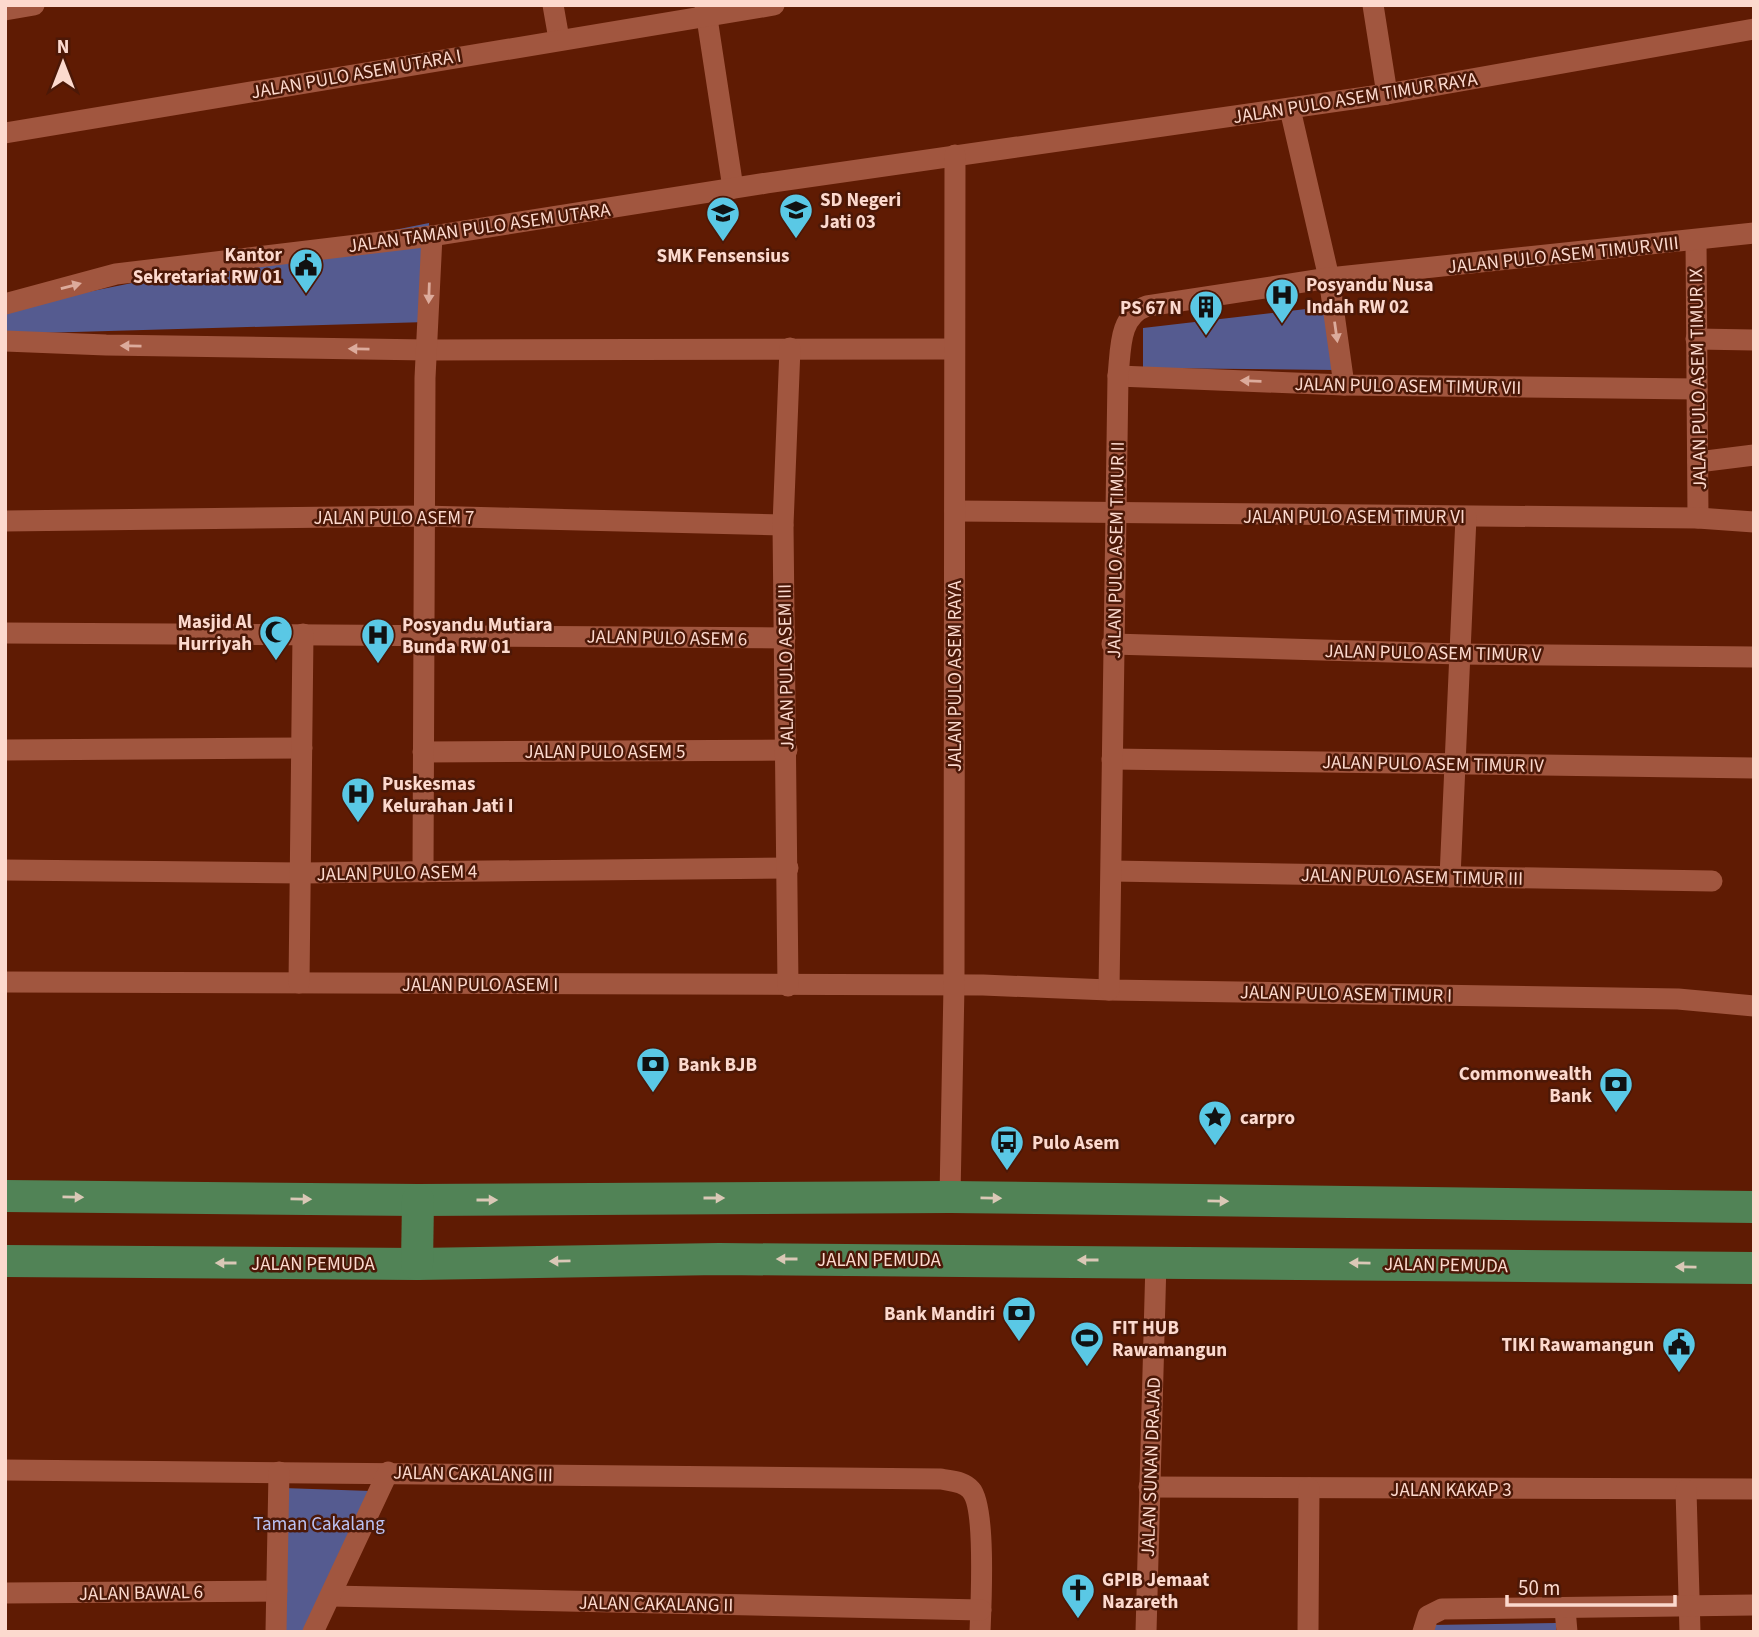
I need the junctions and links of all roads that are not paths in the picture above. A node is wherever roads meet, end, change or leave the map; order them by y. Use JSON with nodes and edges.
{"nodes":[{"id":1,"x":34,"y":5,"type":"edge"},
{"id":2,"x":553,"y":5,"type":"edge"},
{"id":3,"x":774,"y":5,"type":"edge"},
{"id":4,"x":1373,"y":5,"type":"edge"},
{"id":5,"x":5,"y":10,"type":"edge"},
{"id":6,"x":705,"y":10,"type":"edge"},
{"id":7,"x":1754,"y":29,"type":"edge"},
{"id":8,"x":559,"y":39,"type":"junction"},
{"id":9,"x":1387,"y":94,"type":"junction"},
{"id":10,"x":1290,"y":109,"type":"junction"},
{"id":11,"x":5,"y":133,"type":"edge"},
{"id":12,"x":956,"y":155,"type":"junction"},
{"id":13,"x":733,"y":188,"type":"junction"},
{"id":14,"x":1754,"y":233,"type":"edge"},
{"id":15,"x":432,"y":236,"type":"junction"},
{"id":16,"x":1696,"y":240,"type":"junction"},
{"id":17,"x":1329,"y":278,"type":"junction"},
{"id":18,"x":5,"y":304,"type":"edge"},
{"id":19,"x":1696,"y":339,"type":"junction"},
{"id":20,"x":1754,"y":340,"type":"edge"},
{"id":21,"x":5,"y":341,"type":"edge"},
{"id":22,"x":790,"y":348,"type":"junction"},
{"id":23,"x":954,"y":349,"type":"junction"},
{"id":24,"x":427,"y":350,"type":"junction"},
{"id":25,"x":1118,"y":376,"type":"junction"},
{"id":26,"x":1344,"y":385,"type":"junction"},
{"id":27,"x":1697,"y":389,"type":"junction"},
{"id":28,"x":1754,"y":455,"type":"edge"},
{"id":29,"x":1698,"y":462,"type":"junction"},
{"id":30,"x":955,"y":511,"type":"junction"},
{"id":31,"x":1116,"y":514,"type":"junction"},
{"id":32,"x":423,"y":516,"type":"junction"},
{"id":33,"x":1466,"y":517,"type":"junction"},
{"id":34,"x":1698,"y":518,"type":"junction"},
{"id":35,"x":5,"y":521,"type":"edge"},
{"id":36,"x":1754,"y":522,"type":"edge"},
{"id":37,"x":783,"y":525,"type":"junction"},
{"id":38,"x":5,"y":633,"type":"edge"},
{"id":39,"x":303,"y":634,"type":"junction"},
{"id":40,"x":423,"y":634,"type":"junction"},
{"id":41,"x":785,"y":638,"type":"junction"},
{"id":42,"x":1112,"y":644,"type":"junction"},
{"id":43,"x":1460,"y":654,"type":"junction"},
{"id":44,"x":1754,"y":657,"type":"edge"},
{"id":45,"x":302,"y":748,"type":"junction"},
{"id":46,"x":5,"y":750,"type":"edge"},
{"id":47,"x":786,"y":750,"type":"junction"},
{"id":48,"x":423,"y":752,"type":"junction"},
{"id":49,"x":1112,"y":758,"type":"junction"},
{"id":50,"x":1455,"y":763,"type":"junction"},
{"id":51,"x":1754,"y":768,"type":"edge"},
{"id":52,"x":788,"y":868,"type":"junction"},
{"id":53,"x":5,"y":870,"type":"edge"},
{"id":54,"x":1112,"y":871,"type":"junction"},
{"id":55,"x":423,"y":872,"type":"junction"},
{"id":56,"x":300,"y":873,"type":"junction"},
{"id":57,"x":1450,"y":877,"type":"junction"},
{"id":58,"x":1712,"y":881,"type":"dead end"},
{"id":59,"x":5,"y":982,"type":"edge"},
{"id":60,"x":299,"y":983,"type":"junction"},
{"id":61,"x":954,"y":985,"type":"junction"},
{"id":62,"x":788,"y":986,"type":"junction"},
{"id":63,"x":1109,"y":990,"type":"junction"},
{"id":64,"x":1746,"y":1005,"type":"edge"},
{"id":65,"x":5,"y":1196,"type":"edge"},
{"id":66,"x":950,"y":1197,"type":"junction"},
{"id":67,"x":418,"y":1200,"type":"junction"},
{"id":68,"x":1754,"y":1207,"type":"edge"},
{"id":69,"x":5,"y":1261,"type":"edge"},
{"id":70,"x":1156,"y":1261,"type":"junction"},
{"id":71,"x":417,"y":1264,"type":"junction"},
{"id":72,"x":1754,"y":1268,"type":"edge"},
{"id":73,"x":5,"y":1470,"type":"edge"},
{"id":74,"x":279,"y":1472,"type":"junction"},
{"id":75,"x":388,"y":1472,"type":"junction"},
{"id":76,"x":1149,"y":1487,"type":"junction"},
{"id":77,"x":1309,"y":1488,"type":"junction"},
{"id":78,"x":1754,"y":1489,"type":"edge"},
{"id":79,"x":1686,"y":1490,"type":"junction"},
{"id":80,"x":277,"y":1591,"type":"junction"},
{"id":81,"x":5,"y":1593,"type":"edge"},
{"id":82,"x":331,"y":1596,"type":"junction"},
{"id":83,"x":1754,"y":1605,"type":"edge"},
{"id":84,"x":1689,"y":1606,"type":"junction"},
{"id":85,"x":1565,"y":1609,"type":"junction"},
{"id":86,"x":981,"y":1610,"type":"junction"},
{"id":87,"x":276,"y":1632,"type":"edge"},
{"id":88,"x":313,"y":1632,"type":"edge"},
{"id":89,"x":981,"y":1632,"type":"edge"},
{"id":90,"x":1146,"y":1632,"type":"edge"},
{"id":91,"x":1308,"y":1632,"type":"edge"},
{"id":92,"x":1423,"y":1632,"type":"edge"},
{"id":93,"x":1567,"y":1632,"type":"edge"},
{"id":94,"x":1690,"y":1632,"type":"edge"}],
"edges":[{"from":1,"to":5,"type":"street"},
{"from":2,"to":8,"type":"street"},
{"from":3,"to":6,"type":"street","name":"JALAN PULO ASEM UTARA I"},
{"from":4,"to":9,"type":"street"},
{"from":6,"to":8,"type":"street","name":"JALAN PULO ASEM UTARA I"},
{"from":6,"to":13,"type":"street"},
{"from":7,"to":9,"type":"street","name":"JALAN PULO ASEM TIMUR RAYA"},
{"from":8,"to":11,"type":"street","name":"JALAN PULO ASEM UTARA I"},
{"from":9,"to":10,"type":"street","name":"JALAN PULO ASEM TIMUR RAYA"},
{"from":10,"to":12,"type":"street","name":"JALAN PULO ASEM TIMUR RAYA"},
{"from":10,"to":17,"type":"street"},
{"from":12,"to":13,"type":"street","name":"JALAN TAMAN PULO ASEM UTARA"},
{"from":12,"to":23,"type":"street","name":"JALAN PULO ASEM RAYA"},
{"from":13,"to":15,"type":"street","name":"JALAN TAMAN PULO ASEM UTARA"},
{"from":14,"to":16,"type":"street","name":"JALAN PULO ASEM TIMUR VIII"},
{"from":18,"to":15,"type":"street","name":"JALAN TAMAN PULO ASEM UTARA","one_way":true},
{"from":15,"to":24,"type":"street","one_way":true},
{"from":16,"to":17,"type":"street","name":"JALAN PULO ASEM TIMUR VIII"},
{"from":16,"to":19,"type":"street","name":"JALAN PULO ASEM TIMUR IX"},
{"from":17,"to":25,"type":"street","name":"JALAN PULO ASEM TIMUR II"},
{"from":17,"to":26,"type":"street","one_way":true},
{"from":19,"to":20,"type":"street"},
{"from":19,"to":27,"type":"street","name":"JALAN PULO ASEM TIMUR IX"},
{"from":24,"to":21,"type":"street","one_way":true},
{"from":22,"to":23,"type":"street"},
{"from":22,"to":24,"type":"street"},
{"from":22,"to":37,"type":"street","name":"JALAN PULO ASEM III"},
{"from":23,"to":30,"type":"street","name":"JALAN PULO ASEM RAYA"},
{"from":24,"to":32,"type":"street"},
{"from":26,"to":25,"type":"street","name":"JALAN PULO ASEM TIMUR VII","one_way":true},
{"from":25,"to":31,"type":"street","name":"JALAN PULO ASEM TIMUR II"},
{"from":26,"to":27,"type":"street","name":"JALAN PULO ASEM TIMUR VII"},
{"from":27,"to":29,"type":"street","name":"JALAN PULO ASEM TIMUR IX"},
{"from":28,"to":29,"type":"street"},
{"from":29,"to":34,"type":"street","name":"JALAN PULO ASEM TIMUR IX"},
{"from":30,"to":31,"type":"street","name":"JALAN PULO ASEM TIMUR VI"},
{"from":30,"to":61,"type":"street","name":"JALAN PULO ASEM RAYA"},
{"from":31,"to":33,"type":"street","name":"JALAN PULO ASEM TIMUR VI"},
{"from":31,"to":42,"type":"street","name":"JALAN PULO ASEM TIMUR II"},
{"from":32,"to":35,"type":"street","name":"JALAN PULO ASEM 7"},
{"from":32,"to":37,"type":"street","name":"JALAN PULO ASEM 7"},
{"from":32,"to":40,"type":"street"},
{"from":33,"to":34,"type":"street","name":"JALAN PULO ASEM TIMUR VI"},
{"from":33,"to":43,"type":"street"},
{"from":34,"to":36,"type":"street","name":"JALAN PULO ASEM TIMUR VI"},
{"from":37,"to":41,"type":"street","name":"JALAN PULO ASEM III"},
{"from":38,"to":39,"type":"street","name":"JALAN PULO ASEM 6"},
{"from":39,"to":40,"type":"street","name":"JALAN PULO ASEM 6"},
{"from":39,"to":45,"type":"street"},
{"from":40,"to":41,"type":"street","name":"JALAN PULO ASEM 6"},
{"from":40,"to":48,"type":"street"},
{"from":41,"to":47,"type":"street","name":"JALAN PULO ASEM III"},
{"from":42,"to":43,"type":"street","name":"JALAN PULO ASEM TIMUR V"},
{"from":42,"to":49,"type":"street","name":"JALAN PULO ASEM TIMUR II"},
{"from":43,"to":44,"type":"street","name":"JALAN PULO ASEM TIMUR V"},
{"from":43,"to":50,"type":"street"},
{"from":45,"to":46,"type":"street"},
{"from":45,"to":56,"type":"street"},
{"from":47,"to":48,"type":"street","name":"JALAN PULO ASEM 5"},
{"from":47,"to":52,"type":"street","name":"JALAN PULO ASEM III"},
{"from":48,"to":55,"type":"street"},
{"from":49,"to":50,"type":"street","name":"JALAN PULO ASEM TIMUR IV"},
{"from":49,"to":54,"type":"street","name":"JALAN PULO ASEM TIMUR II"},
{"from":50,"to":51,"type":"street","name":"JALAN PULO ASEM TIMUR IV"},
{"from":50,"to":57,"type":"street"},
{"from":52,"to":55,"type":"street","name":"JALAN PULO ASEM 4"},
{"from":52,"to":62,"type":"street","name":"JALAN PULO ASEM III"},
{"from":53,"to":56,"type":"street","name":"JALAN PULO ASEM 4"},
{"from":54,"to":57,"type":"street","name":"JALAN PULO ASEM TIMUR III"},
{"from":54,"to":63,"type":"street","name":"JALAN PULO ASEM TIMUR II"},
{"from":55,"to":56,"type":"street","name":"JALAN PULO ASEM 4"},
{"from":56,"to":60,"type":"street"},
{"from":57,"to":58,"type":"street","name":"JALAN PULO ASEM TIMUR III"},
{"from":59,"to":60,"type":"street","name":"JALAN PULO ASEM I"},
{"from":60,"to":62,"type":"street","name":"JALAN PULO ASEM I"},
{"from":61,"to":62,"type":"street","name":"JALAN PULO ASEM I"},
{"from":61,"to":63,"type":"street","name":"JALAN PULO ASEM TIMUR I"},
{"from":61,"to":66,"type":"street","name":"JALAN PULO ASEM RAYA"},
{"from":63,"to":64,"type":"street","name":"JALAN PULO ASEM TIMUR I"},
{"from":65,"to":67,"type":"main road","one_way":true},
{"from":67,"to":66,"type":"main road","one_way":true},
{"from":66,"to":68,"type":"main road","one_way":true},
{"from":67,"to":71,"type":"main road"},
{"from":71,"to":69,"type":"main road","name":"JALAN PEMUDA","one_way":true},
{"from":70,"to":71,"type":"main road","name":"JALAN PEMUDA","one_way":true},
{"from":72,"to":70,"type":"main road","name":"JALAN PEMUDA","one_way":true},
{"from":70,"to":76,"type":"street","name":"JALAN SUNAN DRAJAD"},
{"from":73,"to":74,"type":"street","name":"JALAN CAKALANG III"},
{"from":74,"to":75,"type":"street","name":"JALAN CAKALANG III"},
{"from":74,"to":80,"type":"street"},
{"from":75,"to":82,"type":"street"},
{"from":75,"to":86,"type":"street","name":"JALAN CAKALANG III"},
{"from":76,"to":77,"type":"street","name":"JALAN KAKAP 3"},
{"from":76,"to":90,"type":"street","name":"JALAN SUNAN DRAJAD"},
{"from":77,"to":79,"type":"street","name":"JALAN KAKAP 3"},
{"from":77,"to":91,"type":"street"},
{"from":78,"to":79,"type":"street","name":"JALAN KAKAP 3"},
{"from":79,"to":84,"type":"street"},
{"from":80,"to":81,"type":"street","name":"JALAN BAWAL 6"},
{"from":80,"to":87,"type":"street"},
{"from":82,"to":86,"type":"street","name":"JALAN CAKALANG II"},
{"from":82,"to":88,"type":"street"},
{"from":83,"to":84,"type":"street"},
{"from":84,"to":85,"type":"street"},
{"from":84,"to":94,"type":"street"},
{"from":85,"to":92,"type":"street"},
{"from":85,"to":93,"type":"street"},
{"from":86,"to":89,"type":"street"}]}
